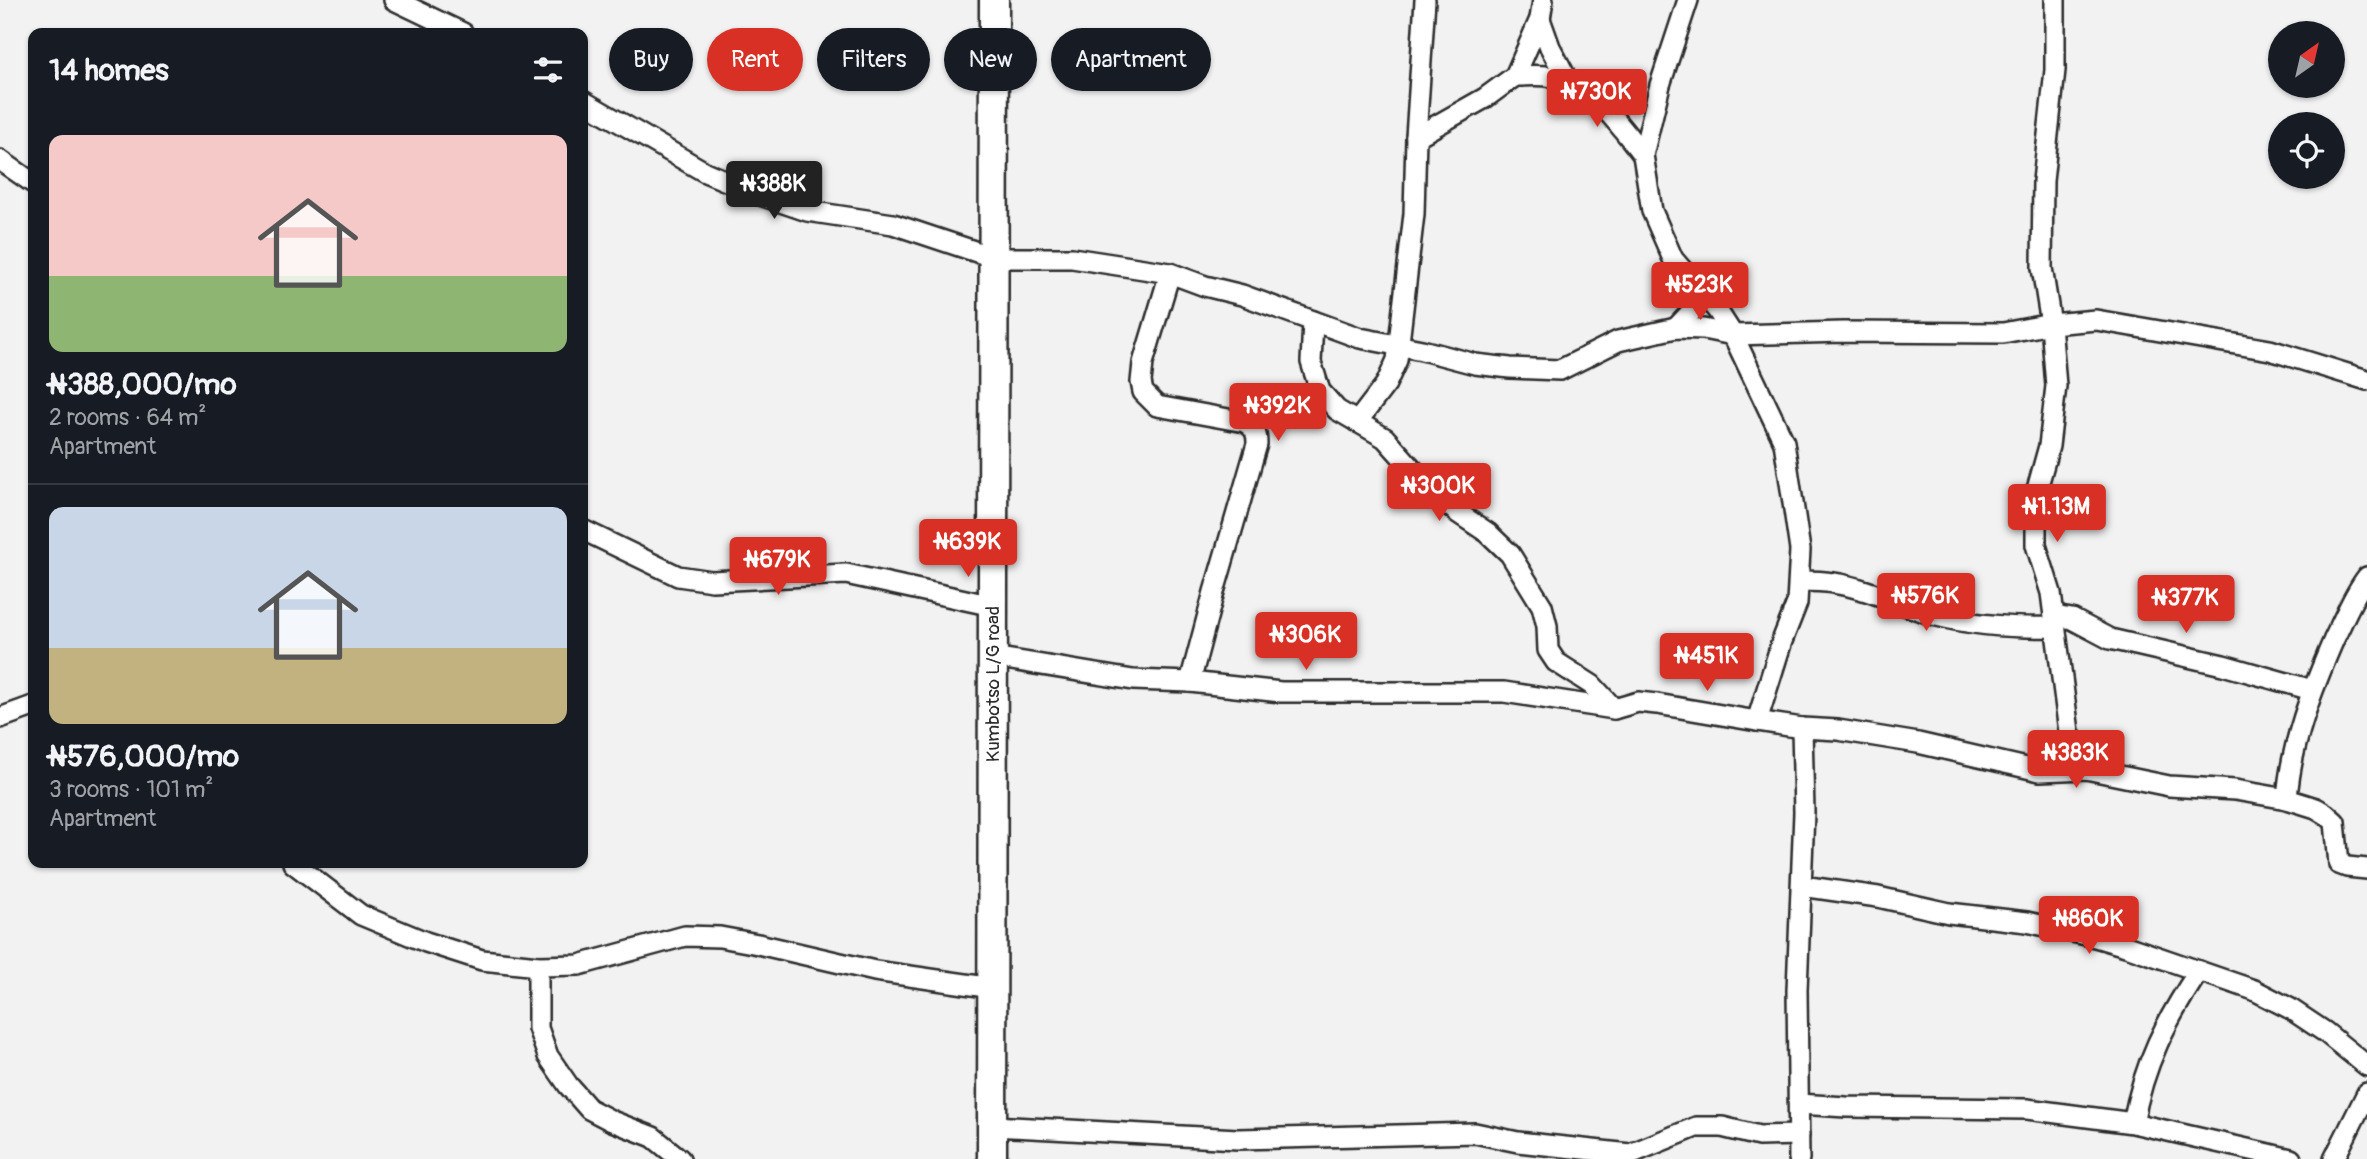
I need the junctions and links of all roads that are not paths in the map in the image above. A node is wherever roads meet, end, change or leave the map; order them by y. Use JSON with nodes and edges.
{"nodes":[{"id":1,"x":394,"y":0,"type":"edge"},
{"id":2,"x":994,"y":0,"type":"edge"},
{"id":3,"x":1425,"y":0,"type":"edge"},
{"id":4,"x":1688,"y":0,"type":"edge"},
{"id":5,"x":2054,"y":0,"type":"edge"},
{"id":6,"x":1542,"y":10,"type":"edge"},
{"id":7,"x":453,"y":28,"type":"edge"},
{"id":8,"x":1515,"y":76,"type":"junction"},
{"id":9,"x":1568,"y":81,"type":"junction"},
{"id":10,"x":588,"y":104,"type":"edge"},
{"id":11,"x":1416,"y":136,"type":"junction"},
{"id":12,"x":1643,"y":155,"type":"junction"},
{"id":13,"x":0,"y":160,"type":"edge"},
{"id":14,"x":28,"y":180,"type":"edge"},
{"id":15,"x":995,"y":258,"type":"junction"},
{"id":16,"x":1170,"y":273,"type":"junction"},
{"id":17,"x":1698,"y":287,"type":"junction"},
{"id":18,"x":1313,"y":321,"type":"junction"},
{"id":19,"x":2051,"y":324,"type":"junction"},
{"id":20,"x":1676,"y":328,"type":"junction"},
{"id":21,"x":1733,"y":335,"type":"junction"},
{"id":22,"x":1398,"y":346,"type":"junction"},
{"id":23,"x":2367,"y":380,"type":"edge"},
{"id":24,"x":1357,"y":422,"type":"junction"},
{"id":25,"x":588,"y":532,"type":"edge"},
{"id":26,"x":2367,"y":577,"type":"edge"},
{"id":27,"x":1800,"y":581,"type":"junction"},
{"id":28,"x":993,"y":606,"type":"junction"},
{"id":29,"x":2055,"y":622,"type":"junction"},
{"id":30,"x":993,"y":657,"type":"junction"},
{"id":31,"x":1190,"y":682,"type":"junction"},
{"id":32,"x":2312,"y":690,"type":"junction"},
{"id":33,"x":28,"y":708,"type":"edge"},
{"id":34,"x":1615,"y":709,"type":"junction"},
{"id":35,"x":0,"y":718,"type":"edge"},
{"id":36,"x":1757,"y":721,"type":"junction"},
{"id":37,"x":1802,"y":728,"type":"junction"},
{"id":38,"x":2086,"y":769,"type":"junction"},
{"id":39,"x":2287,"y":799,"type":"junction"},
{"id":40,"x":300,"y":868,"type":"edge"},
{"id":41,"x":2367,"y":869,"type":"edge"},
{"id":42,"x":1802,"y":886,"type":"junction"},
{"id":43,"x":538,"y":966,"type":"junction"},
{"id":44,"x":2199,"y":971,"type":"junction"},
{"id":45,"x":993,"y":988,"type":"junction"},
{"id":46,"x":2367,"y":1066,"type":"edge"},
{"id":47,"x":2367,"y":1093,"type":"edge"},
{"id":48,"x":1799,"y":1104,"type":"junction"},
{"id":49,"x":2133,"y":1123,"type":"junction"},
{"id":50,"x":992,"y":1126,"type":"junction"},
{"id":51,"x":1799,"y":1135,"type":"junction"},
{"id":52,"x":680,"y":1159,"type":"edge"},
{"id":53,"x":992,"y":1159,"type":"edge"},
{"id":54,"x":1798,"y":1159,"type":"edge"},
{"id":55,"x":2291,"y":1159,"type":"edge"},
{"id":56,"x":2334,"y":1159,"type":"edge"}],
"edges":[{"from":1,"to":7,"type":"street"},
{"from":2,"to":15,"type":"main road","name":"Kumbotso L/G road"},
{"from":3,"to":11,"type":"street"},
{"from":4,"to":12,"type":"street"},
{"from":5,"to":19,"type":"street"},
{"from":6,"to":8,"type":"street"},
{"from":6,"to":9,"type":"street"},
{"from":8,"to":9,"type":"street"},
{"from":8,"to":11,"type":"street"},
{"from":9,"to":12,"type":"street"},
{"from":10,"to":15,"type":"street"},
{"from":11,"to":22,"type":"street"},
{"from":12,"to":17,"type":"street"},
{"from":13,"to":14,"type":"street"},
{"from":15,"to":16,"type":"street"},
{"from":15,"to":28,"type":"main road","name":"Kumbotso L/G road"},
{"from":16,"to":18,"type":"street"},
{"from":16,"to":31,"type":"street"},
{"from":17,"to":20,"type":"street"},
{"from":17,"to":21,"type":"street"},
{"from":18,"to":22,"type":"street"},
{"from":18,"to":24,"type":"street"},
{"from":19,"to":21,"type":"street"},
{"from":19,"to":23,"type":"street"},
{"from":19,"to":29,"type":"street"},
{"from":20,"to":21,"type":"street"},
{"from":20,"to":22,"type":"street"},
{"from":21,"to":27,"type":"street"},
{"from":22,"to":24,"type":"street"},
{"from":24,"to":34,"type":"street"},
{"from":25,"to":28,"type":"street"},
{"from":26,"to":32,"type":"street"},
{"from":27,"to":29,"type":"street"},
{"from":27,"to":36,"type":"street"},
{"from":28,"to":30,"type":"main road","name":"Kumbotso L/G road"},
{"from":29,"to":32,"type":"street"},
{"from":29,"to":38,"type":"street"},
{"from":30,"to":31,"type":"street"},
{"from":30,"to":45,"type":"main road","name":"Kumbotso L/G road"},
{"from":31,"to":34,"type":"street"},
{"from":32,"to":39,"type":"street"},
{"from":33,"to":35,"type":"street"},
{"from":34,"to":36,"type":"street"},
{"from":36,"to":37,"type":"street"},
{"from":37,"to":38,"type":"street"},
{"from":37,"to":42,"type":"street"},
{"from":38,"to":39,"type":"street"},
{"from":39,"to":41,"type":"street"},
{"from":40,"to":43,"type":"street"},
{"from":42,"to":44,"type":"street"},
{"from":42,"to":48,"type":"street"},
{"from":43,"to":45,"type":"street"},
{"from":43,"to":52,"type":"street"},
{"from":44,"to":46,"type":"street"},
{"from":44,"to":49,"type":"street"},
{"from":45,"to":50,"type":"main road","name":"Kumbotso L/G road"},
{"from":47,"to":56,"type":"street"},
{"from":48,"to":49,"type":"street"},
{"from":48,"to":51,"type":"street"},
{"from":49,"to":55,"type":"street"},
{"from":50,"to":51,"type":"street"},
{"from":50,"to":53,"type":"main road","name":"Kumbotso L/G road"},
{"from":51,"to":54,"type":"street"}]}
